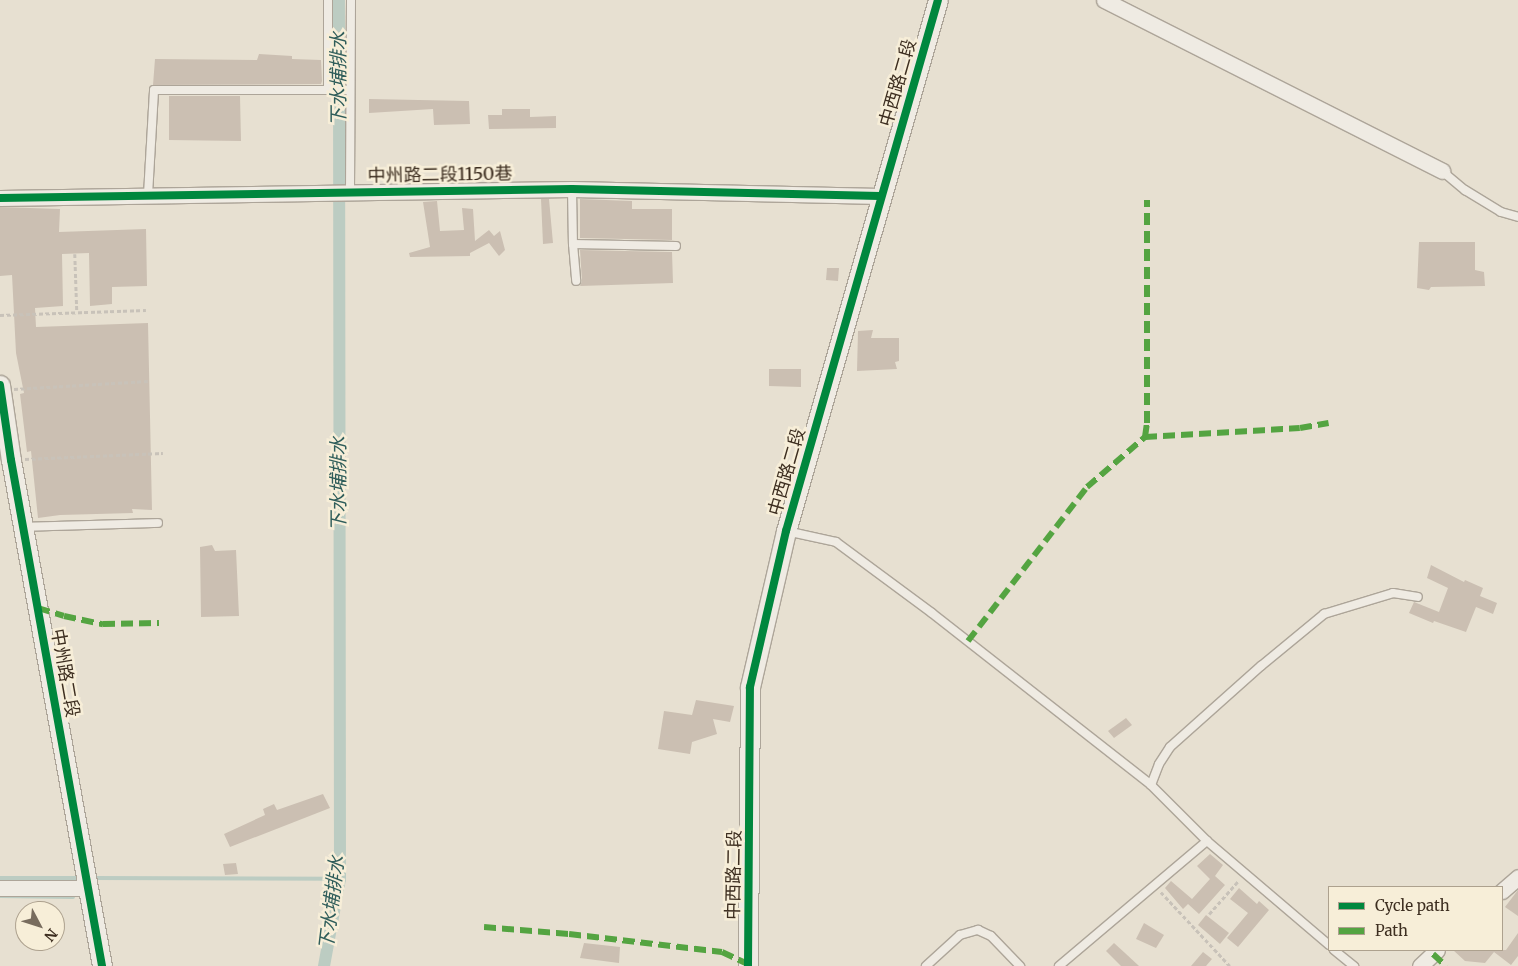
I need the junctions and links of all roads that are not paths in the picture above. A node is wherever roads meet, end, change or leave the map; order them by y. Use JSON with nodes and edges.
{"nodes":[{"id":1,"x":328,"y":0,"type":"edge"},
{"id":2,"x":351,"y":0,"type":"edge"},
{"id":3,"x":938,"y":0,"type":"edge"},
{"id":4,"x":1104,"y":0,"type":"edge"},
{"id":5,"x":328,"y":90,"type":"junction"},
{"id":6,"x":350,"y":90,"type":"junction"},
{"id":7,"x":1442,"y":172,"type":"joint"},
{"id":8,"x":572,"y":189,"type":"junction"},
{"id":9,"x":350,"y":191,"type":"junction"},
{"id":10,"x":148,"y":195,"type":"junction"},
{"id":11,"x":880,"y":196,"type":"junction"},
{"id":12,"x":0,"y":198,"type":"edge"},
{"id":13,"x":1518,"y":217,"type":"edge"},
{"id":14,"x":573,"y":244,"type":"junction"},
{"id":15,"x":676,"y":246,"type":"dead end"},
{"id":16,"x":576,"y":282,"type":"dead end"},
{"id":17,"x":0,"y":385,"type":"edge"},
{"id":18,"x":0,"y":389,"type":"edge"},
{"id":19,"x":7,"y":449,"type":"edge"},
{"id":20,"x":158,"y":523,"type":"dead end"},
{"id":21,"x":23,"y":527,"type":"junction"},
{"id":22,"x":786,"y":531,"type":"junction"},
{"id":23,"x":1418,"y":597,"type":"dead end"},
{"id":24,"x":1151,"y":785,"type":"junction"},
{"id":25,"x":1207,"y":841,"type":"junction"},
{"id":26,"x":1518,"y":877,"type":"edge"},
{"id":27,"x":0,"y":888,"type":"edge"},
{"id":28,"x":89,"y":888,"type":"junction"},
{"id":29,"x":1503,"y":890,"type":"edge"},
{"id":30,"x":1328,"y":945,"type":"edge"},
{"id":31,"x":1335,"y":951,"type":"edge"},
{"id":32,"x":1436,"y":951,"type":"edge"},
{"id":33,"x":102,"y":966,"type":"edge"},
{"id":34,"x":748,"y":966,"type":"edge"},
{"id":35,"x":926,"y":966,"type":"edge"},
{"id":36,"x":1020,"y":966,"type":"edge"},
{"id":37,"x":1059,"y":966,"type":"edge"},
{"id":38,"x":1354,"y":966,"type":"edge"},
{"id":39,"x":1420,"y":966,"type":"edge"}],
"edges":[{"from":1,"to":5,"type":"lane"},
{"from":2,"to":6,"type":"lane"},
{"from":3,"to":11,"type":"street","name":"中西路二段"},
{"from":4,"to":7,"type":"street"},
{"from":5,"to":6,"type":"lane"},
{"from":5,"to":10,"type":"lane"},
{"from":6,"to":9,"type":"lane"},
{"from":7,"to":13,"type":"lane"},
{"from":8,"to":9,"type":"street","name":"中州路二段1150巷"},
{"from":8,"to":11,"type":"street","name":"中州路二段1150巷"},
{"from":8,"to":14,"type":"lane"},
{"from":9,"to":10,"type":"street","name":"中州路二段1150巷"},
{"from":10,"to":12,"type":"street","name":"中州路二段1150巷"},
{"from":11,"to":22,"type":"street","name":"中西路二段"},
{"from":14,"to":15,"type":"lane"},
{"from":14,"to":16,"type":"lane"},
{"from":17,"to":18,"type":"street","name":"中州路二段"},
{"from":18,"to":19,"type":"street","name":"中州路二段"},
{"from":19,"to":21,"type":"street","name":"中州路二段"},
{"from":20,"to":21,"type":"lane"},
{"from":21,"to":28,"type":"street","name":"中州路二段"},
{"from":22,"to":24,"type":"lane"},
{"from":22,"to":34,"type":"street","name":"中西路二段"},
{"from":23,"to":24,"type":"lane"},
{"from":24,"to":25,"type":"lane"},
{"from":25,"to":30,"type":"lane"},
{"from":25,"to":37,"type":"lane"},
{"from":26,"to":29,"type":"street"},
{"from":27,"to":28,"type":"street"},
{"from":28,"to":33,"type":"street","name":"中州路二段"},
{"from":31,"to":38,"type":"lane"},
{"from":32,"to":39,"type":"street"},
{"from":35,"to":36,"type":"lane"}]}
